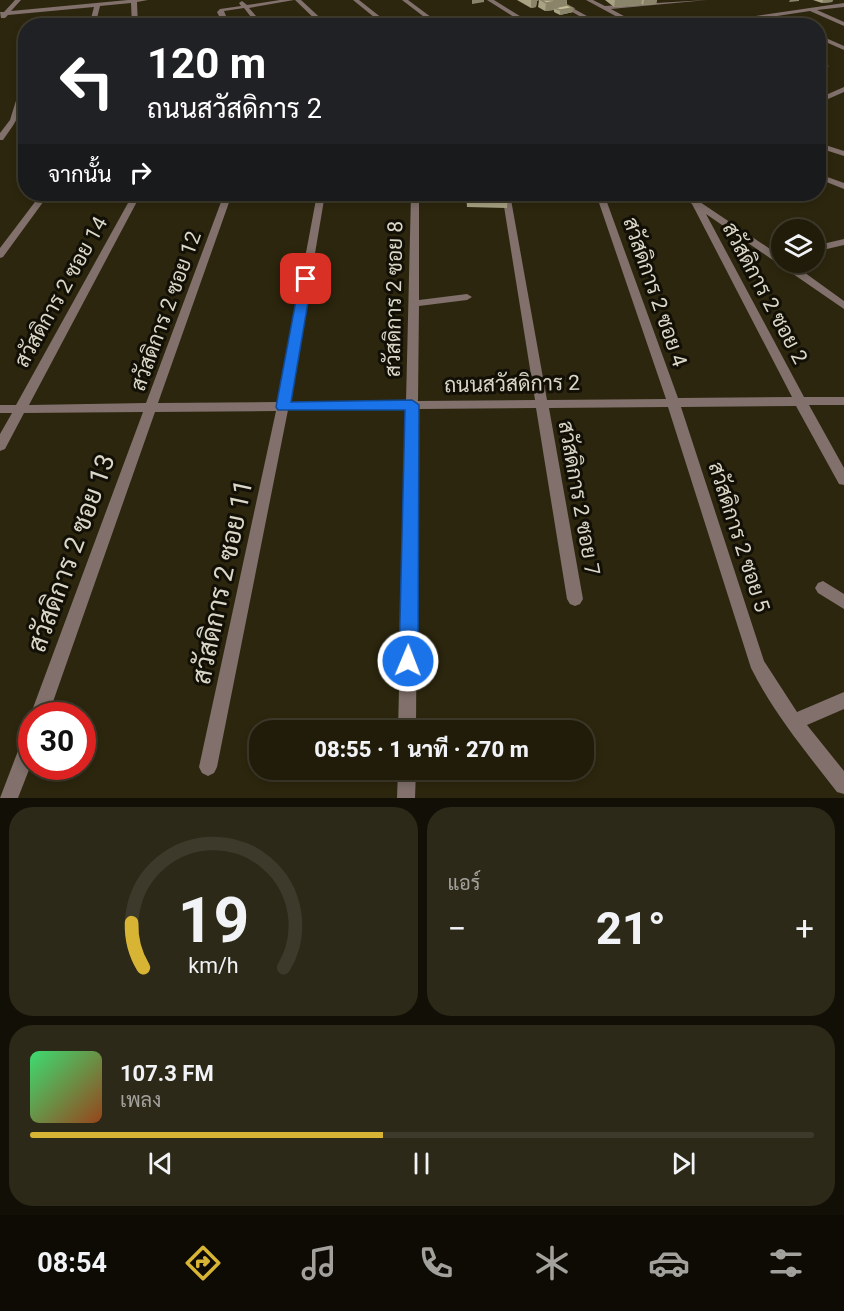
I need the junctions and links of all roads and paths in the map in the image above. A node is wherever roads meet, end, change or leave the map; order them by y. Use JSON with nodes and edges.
{"nodes":[{"id":1,"x":18,"y":0,"type":"edge"},
{"id":2,"x":58,"y":0,"type":"edge"},
{"id":3,"x":145,"y":0,"type":"edge"},
{"id":4,"x":239,"y":0,"type":"edge"},
{"id":5,"x":291,"y":0,"type":"edge"},
{"id":6,"x":298,"y":0,"type":"edge"},
{"id":7,"x":356,"y":0,"type":"edge"},
{"id":8,"x":405,"y":0,"type":"edge"},
{"id":9,"x":490,"y":0,"type":"edge"},
{"id":10,"x":554,"y":0,"type":"edge"},
{"id":11,"x":589,"y":0,"type":"edge"},
{"id":12,"x":704,"y":0,"type":"edge"},
{"id":13,"x":134,"y":2,"type":"junction"},
{"id":14,"x":97,"y":5,"type":"junction"},
{"id":15,"x":844,"y":5,"type":"edge"},
{"id":16,"x":244,"y":6,"type":"junction"},
{"id":17,"x":605,"y":8,"type":"junction"},
{"id":18,"x":809,"y":9,"type":"junction"},
{"id":19,"x":51,"y":10,"type":"junction"},
{"id":20,"x":2,"y":14,"type":"edge"},
{"id":21,"x":770,"y":14,"type":"junction"},
{"id":22,"x":94,"y":18,"type":"edge"},
{"id":23,"x":135,"y":18,"type":"edge"},
{"id":24,"x":223,"y":18,"type":"edge"},
{"id":25,"x":255,"y":18,"type":"edge"},
{"id":26,"x":317,"y":18,"type":"edge"},
{"id":27,"x":378,"y":18,"type":"edge"},
{"id":28,"x":429,"y":18,"type":"edge"},
{"id":29,"x":520,"y":18,"type":"edge"},
{"id":30,"x":587,"y":18,"type":"edge"},
{"id":31,"x":624,"y":18,"type":"edge"},
{"id":32,"x":745,"y":18,"type":"edge"},
{"id":33,"x":778,"y":18,"type":"edge"},
{"id":34,"x":0,"y":20,"type":"edge"},
{"id":35,"x":844,"y":24,"type":"edge"},
{"id":36,"x":826,"y":40,"type":"edge"},
{"id":37,"x":844,"y":48,"type":"edge"},
{"id":38,"x":844,"y":89,"type":"edge"},
{"id":39,"x":826,"y":98,"type":"edge"},
{"id":40,"x":18,"y":106,"type":"edge"},
{"id":41,"x":0,"y":138,"type":"edge"},
{"id":42,"x":826,"y":148,"type":"edge"},
{"id":43,"x":844,"y":154,"type":"edge"},
{"id":44,"x":826,"y":179,"type":"edge"},
{"id":45,"x":844,"y":186,"type":"edge"},
{"id":46,"x":40,"y":201,"type":"edge"},
{"id":47,"x":133,"y":201,"type":"edge"},
{"id":48,"x":226,"y":201,"type":"edge"},
{"id":49,"x":320,"y":201,"type":"edge"},
{"id":50,"x":415,"y":201,"type":"edge"},
{"id":51,"x":507,"y":201,"type":"edge"},
{"id":52,"x":602,"y":201,"type":"edge"},
{"id":53,"x":693,"y":201,"type":"edge"},
{"id":54,"x":696,"y":203,"type":"junction"},
{"id":55,"x":844,"y":242,"type":"edge"},
{"id":56,"x":825,"y":246,"type":"edge"},
{"id":57,"x":771,"y":253,"type":"edge"},
{"id":58,"x":0,"y":255,"type":"edge"},
{"id":59,"x":799,"y":273,"type":"edge"},
{"id":60,"x":467,"y":297,"type":"dead end"},
{"id":61,"x":413,"y":304,"type":"junction"},
{"id":62,"x":844,"y":306,"type":"edge"},
{"id":63,"x":800,"y":401,"type":"junction"},
{"id":64,"x":673,"y":402,"type":"junction"},
{"id":65,"x":842,"y":403,"type":"edge"},
{"id":66,"x":542,"y":404,"type":"junction"},
{"id":67,"x":412,"y":405,"type":"junction"},
{"id":68,"x":283,"y":407,"type":"junction"},
{"id":69,"x":152,"y":408,"type":"junction"},
{"id":70,"x":0,"y":409,"type":"edge"},
{"id":71,"x":20,"y":409,"type":"junction"},
{"id":72,"x":0,"y":446,"type":"edge"},
{"id":73,"x":844,"y":480,"type":"edge"},
{"id":74,"x":823,"y":588,"type":"dead end"},
{"id":75,"x":575,"y":599,"type":"dead end"},
{"id":76,"x":844,"y":602,"type":"edge"},
{"id":77,"x":844,"y":700,"type":"edge"},
{"id":78,"x":44,"y":702,"type":"edge"},
{"id":79,"x":407,"y":720,"type":"edge"},
{"id":80,"x":795,"y":722,"type":"junction"},
{"id":81,"x":208,"y":767,"type":"dead end"},
{"id":82,"x":18,"y":774,"type":"edge"},
{"id":83,"x":406,"y":780,"type":"edge"},
{"id":84,"x":844,"y":785,"type":"edge"},
{"id":85,"x":9,"y":798,"type":"edge"},
{"id":86,"x":406,"y":798,"type":"edge"}],
"edges":[{"from":1,"to":20,"type":"street"},
{"from":2,"to":19,"type":"street"},
{"from":3,"to":13,"type":"street"},
{"from":4,"to":16,"type":"street"},
{"from":5,"to":16,"type":"street"},
{"from":6,"to":26,"type":"street"},
{"from":7,"to":27,"type":"street"},
{"from":8,"to":28,"type":"street"},
{"from":9,"to":29,"type":"street"},
{"from":10,"to":30,"type":"street"},
{"from":11,"to":17,"type":"street"},
{"from":12,"to":17,"type":"street"},
{"from":13,"to":14,"type":"street"},
{"from":13,"to":23,"type":"street"},
{"from":14,"to":19,"type":"street"},
{"from":14,"to":22,"type":"street"},
{"from":15,"to":18,"type":"street"},
{"from":16,"to":24,"type":"street"},
{"from":16,"to":25,"type":"street"},
{"from":17,"to":31,"type":"street"},
{"from":18,"to":21,"type":"street"},
{"from":18,"to":35,"type":"street"},
{"from":19,"to":20,"type":"street"},
{"from":20,"to":34,"type":"street"},
{"from":21,"to":32,"type":"street"},
{"from":21,"to":33,"type":"street"},
{"from":36,"to":37,"type":"street"},
{"from":38,"to":39,"type":"street"},
{"from":40,"to":41,"type":"street"},
{"from":42,"to":43,"type":"street"},
{"from":44,"to":45,"type":"street"},
{"from":46,"to":58,"type":"street"},
{"from":47,"to":71,"type":"street","name":"สวัสดิการ 2 ซอย 14"},
{"from":48,"to":69,"type":"street","name":"สวัสดิการ 2 ซอย 12"},
{"from":49,"to":68,"type":"street","name":"สวัสดิการ 2 ซอย 11"},
{"from":50,"to":61,"type":"street","name":"สวัสดิการ 2 ซอย 8"},
{"from":51,"to":66,"type":"street","name":"สวัสดิการ 2 ซอย 7"},
{"from":52,"to":64,"type":"street","name":"สวัสดิการ 2 ซอย 4"},
{"from":53,"to":54,"type":"street"},
{"from":54,"to":57,"type":"street"},
{"from":54,"to":63,"type":"street","name":"สวัสดิการ 2 ซอย 2"},
{"from":55,"to":56,"type":"street"},
{"from":59,"to":62,"type":"street"},
{"from":60,"to":61,"type":"street"},
{"from":61,"to":67,"type":"street","name":"สวัสดิการ 2 ซอย 8"},
{"from":63,"to":64,"type":"street","name":"ถนนสวัสดิการ 2"},
{"from":63,"to":65,"type":"street","name":"ถนนสวัสดิการ 2"},
{"from":63,"to":73,"type":"street","name":"สวัสดิการ 2 ซอย 2"},
{"from":64,"to":66,"type":"street","name":"ถนนสวัสดิการ 2"},
{"from":64,"to":80,"type":"street","name":"สวัสดิการ 2 ซอย 5"},
{"from":66,"to":67,"type":"street","name":"ถนนสวัสดิการ 2"},
{"from":66,"to":75,"type":"street","name":"สวัสดิการ 2 ซอย 7"},
{"from":67,"to":68,"type":"street","name":"ถนนสวัสดิการ 2"},
{"from":67,"to":79,"type":"street","name":"สวัสดิการ 2 ซอย 8"},
{"from":68,"to":69,"type":"street","name":"ถนนสวัสดิการ 2"},
{"from":68,"to":81,"type":"street","name":"สวัสดิการ 2 ซอย 11"},
{"from":69,"to":71,"type":"street","name":"ถนนสวัสดิการ 2"},
{"from":69,"to":78,"type":"street","name":"สวัสดิการ 2 ซอย 13"},
{"from":70,"to":71,"type":"street","name":"ถนนสวัสดิการ 2"},
{"from":71,"to":72,"type":"street","name":"สวัสดิการ 2 ซอย 14"},
{"from":74,"to":76,"type":"street"},
{"from":77,"to":80,"type":"street"},
{"from":80,"to":84,"type":"street","name":"สวัสดิการ 2 ซอย 5"},
{"from":82,"to":85,"type":"street"},
{"from":83,"to":86,"type":"street"}]}
